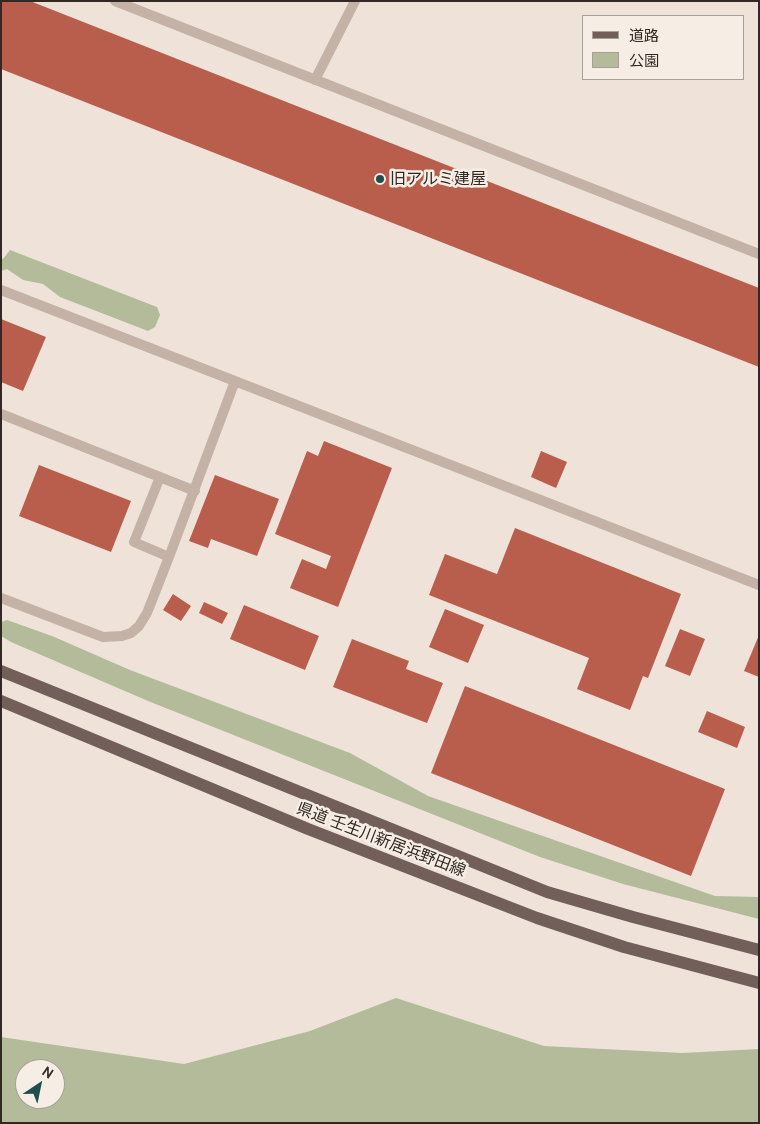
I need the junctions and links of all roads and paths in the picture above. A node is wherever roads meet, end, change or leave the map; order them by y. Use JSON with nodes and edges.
{"nodes":[{"id":1,"x":115,"y":1,"type":"edge"},
{"id":2,"x":355,"y":1,"type":"edge"},
{"id":3,"x":315,"y":80,"type":"junction"},
{"id":4,"x":759,"y":254,"type":"edge"},
{"id":5,"x":1,"y":290,"type":"edge"},
{"id":6,"x":235,"y":381,"type":"junction"},
{"id":7,"x":1,"y":414,"type":"edge"},
{"id":8,"x":160,"y":477,"type":"junction"},
{"id":9,"x":195,"y":491,"type":"junction"},
{"id":10,"x":169,"y":557,"type":"junction"},
{"id":11,"x":759,"y":585,"type":"edge"},
{"id":12,"x":1,"y":598,"type":"edge"},
{"id":13,"x":1,"y":671,"type":"edge"},
{"id":14,"x":1,"y":701,"type":"edge"},
{"id":15,"x":759,"y":950,"type":"edge"},
{"id":16,"x":759,"y":983,"type":"edge"}],
"edges":[{"from":1,"to":3,"type":"lane"},
{"from":2,"to":3,"type":"lane"},
{"from":3,"to":4,"type":"lane"},
{"from":5,"to":6,"type":"lane"},
{"from":6,"to":9,"type":"lane"},
{"from":6,"to":11,"type":"lane"},
{"from":7,"to":8,"type":"lane"},
{"from":8,"to":9,"type":"lane"},
{"from":8,"to":10,"type":"lane"},
{"from":9,"to":10,"type":"lane"},
{"from":10,"to":12,"type":"lane"},
{"from":13,"to":15,"type":"main road","name":"県道 壬生川新居浜野田線"},
{"from":14,"to":16,"type":"main road","name":"県道 壬生川新居浜野田線"}]}
